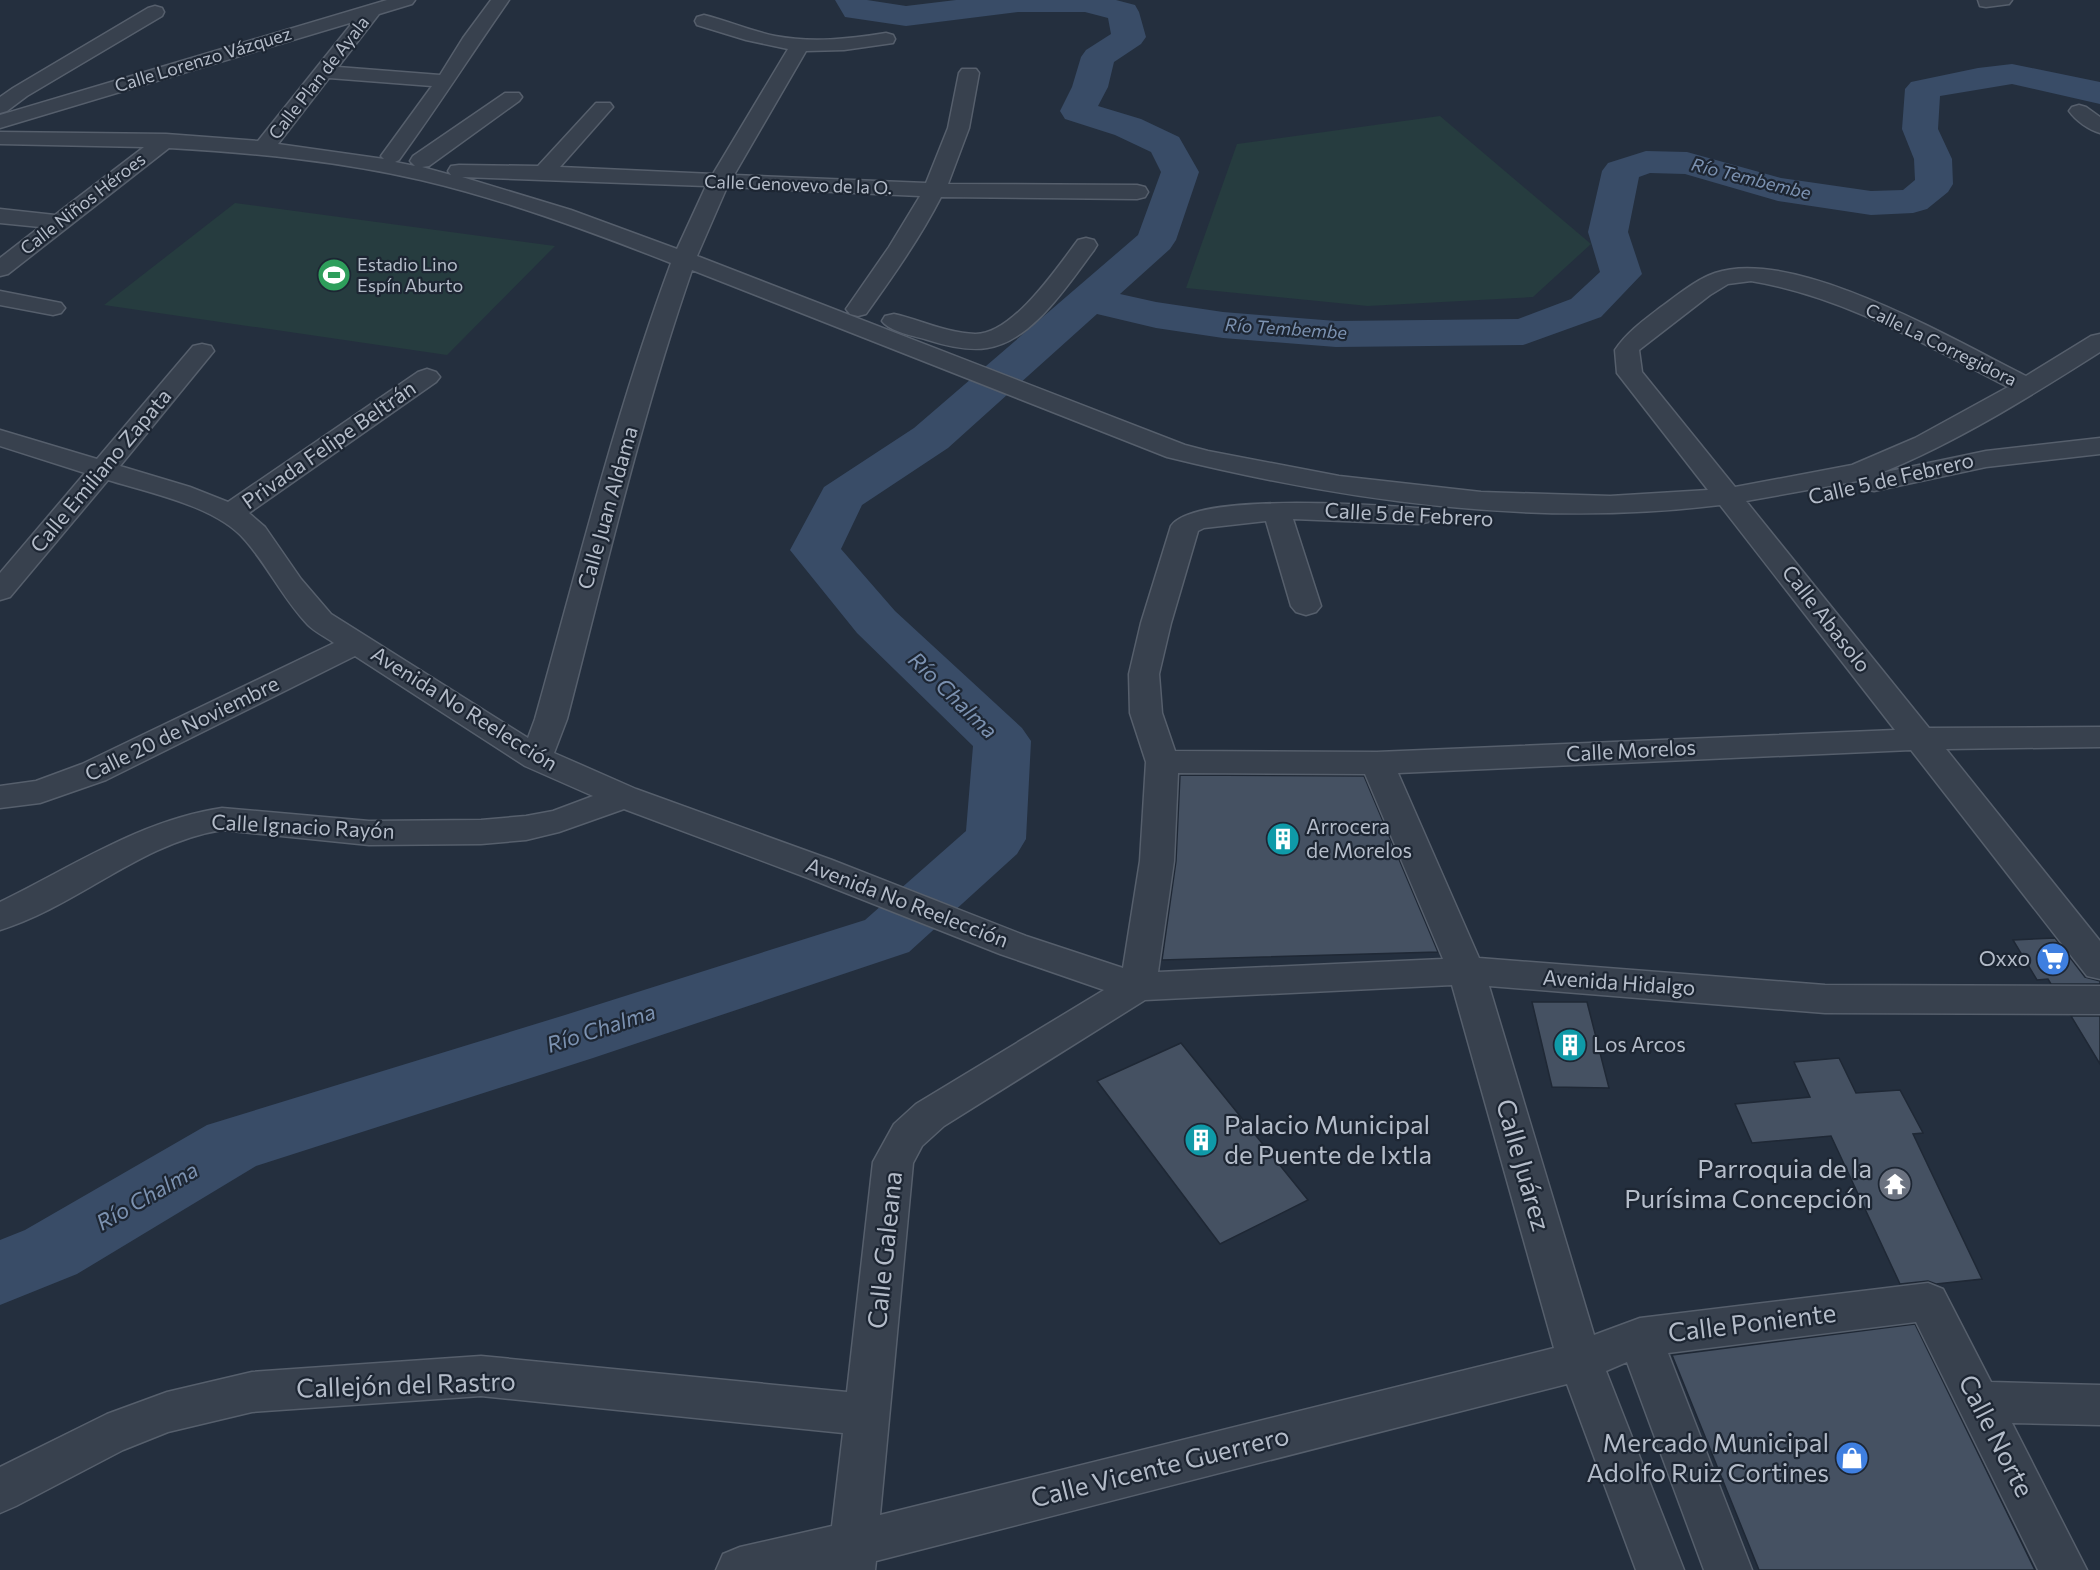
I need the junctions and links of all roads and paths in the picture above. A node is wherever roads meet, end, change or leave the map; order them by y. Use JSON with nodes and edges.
{"nodes":[{"id":1,"x":406,"y":0,"type":"edge"},
{"id":2,"x":500,"y":0,"type":"edge"},
{"id":3,"x":373,"y":9,"type":"junction"},
{"id":4,"x":155,"y":12,"type":"dead end"},
{"id":5,"x":704,"y":21,"type":"dead end"},
{"id":6,"x":886,"y":39,"type":"dead end"},
{"id":7,"x":800,"y":45,"type":"junction"},
{"id":8,"x":324,"y":72,"type":"junction"},
{"id":9,"x":969,"y":73,"type":"dead end"},
{"id":10,"x":446,"y":81,"type":"junction"},
{"id":11,"x":512,"y":97,"type":"dead end"},
{"id":12,"x":0,"y":107,"type":"edge"},
{"id":13,"x":603,"y":107,"type":"dead end"},
{"id":14,"x":2079,"y":111,"type":"dead end"},
{"id":15,"x":2100,"y":127,"type":"edge"},
{"id":16,"x":2,"y":135,"type":"edge"},
{"id":17,"x":166,"y":140,"type":"junction"},
{"id":18,"x":269,"y":148,"type":"junction"},
{"id":19,"x":392,"y":156,"type":"junction"},
{"id":20,"x":421,"y":161,"type":"junction"},
{"id":21,"x":459,"y":171,"type":"junction"},
{"id":22,"x":543,"y":173,"type":"junction"},
{"id":23,"x":719,"y":182,"type":"junction"},
{"id":24,"x":934,"y":190,"type":"junction"},
{"id":25,"x":1137,"y":192,"type":"dead end"},
{"id":26,"x":518,"y":200,"type":"junction"},
{"id":27,"x":0,"y":216,"type":"edge"},
{"id":28,"x":58,"y":222,"type":"junction"},
{"id":29,"x":1086,"y":245,"type":"dead end"},
{"id":30,"x":684,"y":259,"type":"junction"},
{"id":31,"x":0,"y":268,"type":"edge"},
{"id":32,"x":721,"y":274,"type":"junction"},
{"id":33,"x":1709,"y":286,"type":"joint"},
{"id":34,"x":0,"y":298,"type":"edge"},
{"id":35,"x":53,"y":308,"type":"dead end"},
{"id":36,"x":858,"y":309,"type":"junction"},
{"id":37,"x":2100,"y":341,"type":"edge"},
{"id":38,"x":202,"y":351,"type":"dead end"},
{"id":39,"x":427,"y":377,"type":"dead end"},
{"id":40,"x":2026,"y":387,"type":"junction"},
{"id":41,"x":0,"y":438,"type":"edge"},
{"id":42,"x":2100,"y":446,"type":"edge"},
{"id":43,"x":103,"y":468,"type":"junction"},
{"id":44,"x":1865,"y":478,"type":"junction"},
{"id":45,"x":1735,"y":505,"type":"junction"},
{"id":46,"x":1277,"y":512,"type":"junction"},
{"id":47,"x":231,"y":513,"type":"junction"},
{"id":48,"x":0,"y":591,"type":"edge"},
{"id":49,"x":1306,"y":606,"type":"dead end"},
{"id":50,"x":358,"y":644,"type":"junction"},
{"id":51,"x":2100,"y":737,"type":"edge"},
{"id":52,"x":1921,"y":739,"type":"junction"},
{"id":53,"x":536,"y":758,"type":"junction"},
{"id":54,"x":1162,"y":762,"type":"junction"},
{"id":55,"x":1377,"y":763,"type":"junction"},
{"id":56,"x":624,"y":796,"type":"junction"},
{"id":57,"x":0,"y":797,"type":"edge"},
{"id":58,"x":0,"y":917,"type":"edge"},
{"id":59,"x":2100,"y":966,"type":"edge"},
{"id":60,"x":1466,"y":971,"type":"junction"},
{"id":61,"x":1138,"y":987,"type":"junction"},
{"id":62,"x":2100,"y":1000,"type":"edge"},
{"id":63,"x":1928,"y":1302,"type":"joint"},
{"id":64,"x":1640,"y":1337,"type":"junction"},
{"id":65,"x":1580,"y":1361,"type":"junction"},
{"id":66,"x":1979,"y":1402,"type":"junction"},
{"id":67,"x":2100,"y":1405,"type":"edge"},
{"id":68,"x":867,"y":1415,"type":"junction"},
{"id":69,"x":0,"y":1491,"type":"edge"},
{"id":70,"x":852,"y":1557,"type":"edge"},
{"id":71,"x":740,"y":1570,"type":"edge"},
{"id":72,"x":1660,"y":1570,"type":"edge"},
{"id":73,"x":1728,"y":1570,"type":"edge"},
{"id":74,"x":2063,"y":1570,"type":"edge"}],
"edges":[{"from":1,"to":3,"type":"street","name":"Calle Lorenzo Vázquez"},
{"from":2,"to":10,"type":"street"},
{"from":3,"to":8,"type":"street","name":"Calle Plan de Ayala"},
{"from":3,"to":16,"type":"street","name":"Calle Lorenzo Vázquez"},
{"from":4,"to":12,"type":"street"},
{"from":5,"to":7,"type":"street"},
{"from":6,"to":7,"type":"street"},
{"from":7,"to":23,"type":"street","name":"Calle Juan Aldama"},
{"from":8,"to":10,"type":"street"},
{"from":8,"to":18,"type":"street","name":"Calle Plan de Ayala"},
{"from":9,"to":24,"type":"street"},
{"from":10,"to":19,"type":"street"},
{"from":11,"to":20,"type":"street"},
{"from":13,"to":22,"type":"street"},
{"from":14,"to":15,"type":"street"},
{"from":16,"to":17,"type":"street"},
{"from":17,"to":18,"type":"street"},
{"from":17,"to":28,"type":"street","name":"Calle Niños Héroes"},
{"from":18,"to":19,"type":"street"},
{"from":18,"to":26,"type":"street"},
{"from":19,"to":20,"type":"street"},
{"from":20,"to":21,"type":"street"},
{"from":21,"to":22,"type":"street","name":"Calle Genovevo de la O."},
{"from":21,"to":26,"type":"street"},
{"from":22,"to":23,"type":"street","name":"Calle Genovevo de la O."},
{"from":23,"to":24,"type":"street","name":"Calle Genovevo de la O."},
{"from":23,"to":30,"type":"street","name":"Calle Juan Aldama"},
{"from":24,"to":25,"type":"street","name":"Calle Genovevo de la O."},
{"from":24,"to":36,"type":"street"},
{"from":26,"to":30,"type":"street"},
{"from":27,"to":28,"type":"street"},
{"from":28,"to":31,"type":"street","name":"Calle Niños Héroes"},
{"from":29,"to":36,"type":"street"},
{"from":30,"to":32,"type":"street"},
{"from":30,"to":53,"type":"street","name":"Calle Juan Aldama"},
{"from":32,"to":36,"type":"street"},
{"from":32,"to":45,"type":"street"},
{"from":33,"to":40,"type":"street","name":"Calle La Corregidora"},
{"from":33,"to":45,"type":"street","name":"Calle Abasolo"},
{"from":34,"to":35,"type":"street"},
{"from":37,"to":40,"type":"street"},
{"from":38,"to":43,"type":"street","name":"Calle Emiliano Zapata"},
{"from":39,"to":47,"type":"street","name":"Privada Felipe Beltrán"},
{"from":40,"to":44,"type":"street"},
{"from":41,"to":43,"type":"street","name":"Avenida No Reelección"},
{"from":42,"to":44,"type":"street","name":"Calle 5 de Febrero"},
{"from":43,"to":47,"type":"street","name":"Avenida No Reelección"},
{"from":43,"to":48,"type":"street","name":"Calle Emiliano Zapata"},
{"from":44,"to":45,"type":"street","name":"Calle 5 de Febrero"},
{"from":45,"to":46,"type":"street","name":"Calle 5 de Febrero"},
{"from":45,"to":52,"type":"street","name":"Calle Abasolo"},
{"from":46,"to":49,"type":"street"},
{"from":46,"to":54,"type":"street","name":"Calle 5 de Febrero"},
{"from":47,"to":50,"type":"street","name":"Avenida No Reelección"},
{"from":50,"to":53,"type":"street","name":"Avenida No Reelección"},
{"from":50,"to":57,"type":"street","name":"Calle 20 de Noviembre"},
{"from":51,"to":52,"type":"street","name":"Calle Morelos"},
{"from":52,"to":55,"type":"street","name":"Calle Morelos"},
{"from":52,"to":59,"type":"street","name":"Calle Abasolo"},
{"from":53,"to":56,"type":"street","name":"Avenida No Reelección"},
{"from":54,"to":55,"type":"street","name":"Calle Morelos"},
{"from":54,"to":61,"type":"street","name":"Calle 5 de Febrero"},
{"from":55,"to":60,"type":"street","name":"Calle Juárez"},
{"from":56,"to":58,"type":"street","name":"Calle Ignacio Rayón"},
{"from":56,"to":61,"type":"street","name":"Avenida No Reelección"},
{"from":60,"to":61,"type":"street","name":"Avenida Hidalgo"},
{"from":60,"to":62,"type":"street","name":"Avenida Hidalgo"},
{"from":60,"to":65,"type":"street","name":"Calle Juárez"},
{"from":61,"to":68,"type":"street","name":"Calle Galeana"},
{"from":63,"to":64,"type":"street","name":"Calle Poniente"},
{"from":63,"to":66,"type":"street","name":"Calle Norte"},
{"from":64,"to":65,"type":"street","name":"Calle Poniente"},
{"from":64,"to":73,"type":"street"},
{"from":65,"to":70,"type":"street","name":"Calle Vicente Guerrero"},
{"from":65,"to":72,"type":"street","name":"Calle Juárez"},
{"from":66,"to":67,"type":"street"},
{"from":66,"to":74,"type":"street","name":"Calle Norte"},
{"from":68,"to":69,"type":"street","name":"Callejón del Rastro"},
{"from":68,"to":70,"type":"street","name":"Calle Galeana"},
{"from":70,"to":71,"type":"street","name":"Calle Vicente Guerrero"}]}
